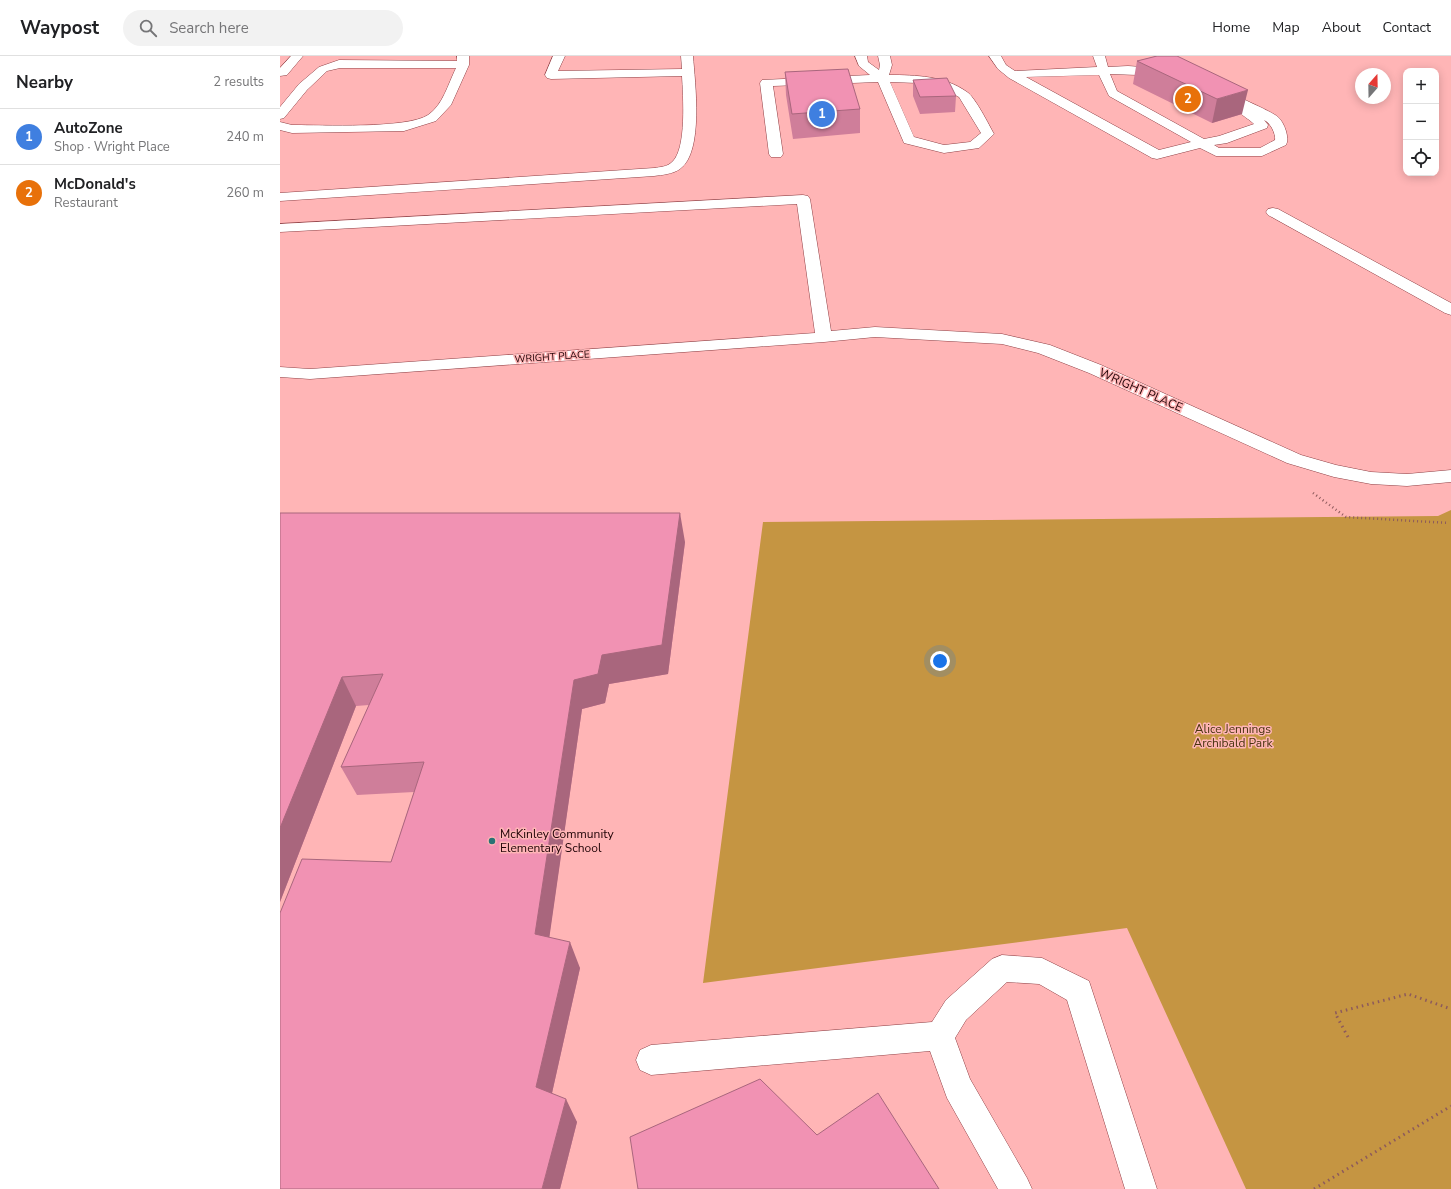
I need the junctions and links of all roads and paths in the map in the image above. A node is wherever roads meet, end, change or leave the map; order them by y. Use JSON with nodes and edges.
{"nodes":[{"id":1,"x":297,"y":56,"type":"edge"},
{"id":2,"x":559,"y":56,"type":"edge"},
{"id":3,"x":687,"y":56,"type":"edge"},
{"id":4,"x":861,"y":56,"type":"edge"},
{"id":5,"x":884,"y":56,"type":"edge"},
{"id":6,"x":995,"y":56,"type":"edge"},
{"id":7,"x":1099,"y":56,"type":"edge"},
{"id":8,"x":342,"y":60,"type":"edge"},
{"id":9,"x":463,"y":60,"type":"edge"},
{"id":10,"x":1105,"y":71,"type":"junction"},
{"id":11,"x":280,"y":72,"type":"edge"},
{"id":12,"x":687,"y":72,"type":"junction"},
{"id":13,"x":1013,"y":75,"type":"junction"},
{"id":14,"x":1174,"y":75,"type":"edge"},
{"id":15,"x":882,"y":78,"type":"junction"},
{"id":16,"x":280,"y":115,"type":"edge"},
{"id":17,"x":280,"y":126,"type":"edge"},
{"id":18,"x":1202,"y":143,"type":"junction"},
{"id":19,"x":776,"y":154,"type":"dead end"},
{"id":20,"x":280,"y":197,"type":"edge"},
{"id":21,"x":1272,"y":212,"type":"dead end"},
{"id":22,"x":280,"y":228,"type":"edge"},
{"id":23,"x":1451,"y":310,"type":"edge"},
{"id":24,"x":824,"y":337,"type":"junction"},
{"id":25,"x":280,"y":372,"type":"edge"},
{"id":26,"x":1451,"y":476,"type":"edge"},
{"id":27,"x":1451,"y":1009,"type":"edge"},
{"id":28,"x":940,"y":1036,"type":"junction"},
{"id":29,"x":1348,"y":1037,"type":"dead end"},
{"id":30,"x":651,"y":1060,"type":"dead end"},
{"id":31,"x":1451,"y":1106,"type":"edge"},
{"id":32,"x":1016,"y":1189,"type":"edge"},
{"id":33,"x":1141,"y":1189,"type":"edge"},
{"id":34,"x":1314,"y":1189,"type":"edge"}],
"edges":[{"from":1,"to":11,"type":"street"},
{"from":2,"to":12,"type":"street"},
{"from":3,"to":12,"type":"street"},
{"from":4,"to":15,"type":"street"},
{"from":5,"to":15,"type":"street"},
{"from":6,"to":13,"type":"street"},
{"from":7,"to":10,"type":"street"},
{"from":8,"to":9,"type":"street"},
{"from":8,"to":16,"type":"street"},
{"from":9,"to":17,"type":"street"},
{"from":10,"to":13,"type":"street"},
{"from":10,"to":14,"type":"street"},
{"from":10,"to":18,"type":"street"},
{"from":12,"to":20,"type":"street"},
{"from":13,"to":18,"type":"street"},
{"from":15,"to":15,"type":"street"},
{"from":15,"to":19,"type":"street"},
{"from":18,"to":18,"type":"street"},
{"from":21,"to":23,"type":"street"},
{"from":22,"to":24,"type":"street"},
{"from":24,"to":25,"type":"street","name":"WRIGHT PLACE"},
{"from":24,"to":26,"type":"street","name":"WRIGHT PLACE"},
{"from":27,"to":29,"type":"path"},
{"from":28,"to":30,"type":"street"},
{"from":28,"to":32,"type":"street"},
{"from":28,"to":33,"type":"street"},
{"from":31,"to":34,"type":"path"}]}
